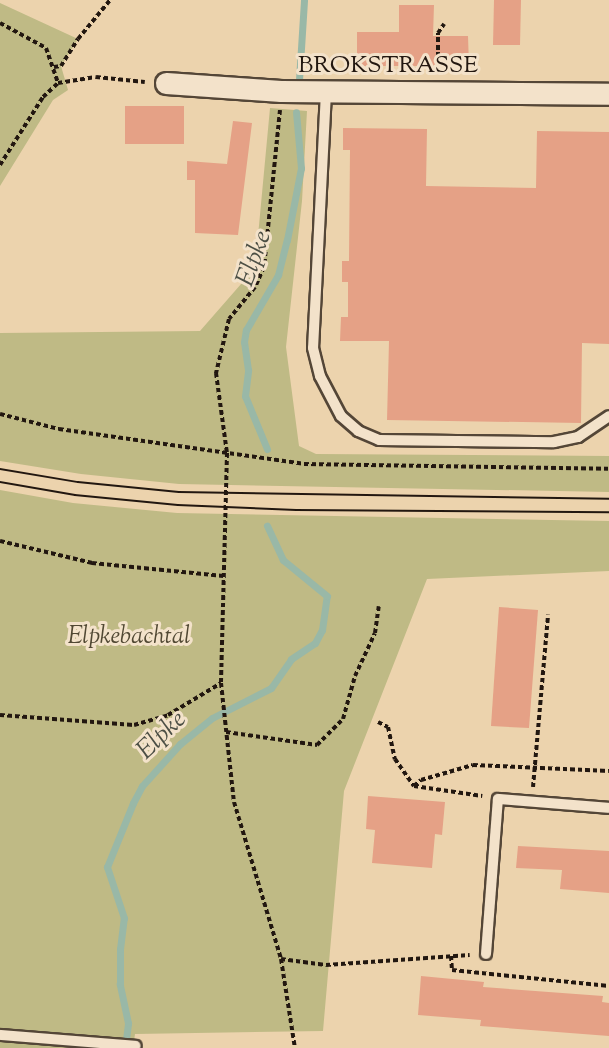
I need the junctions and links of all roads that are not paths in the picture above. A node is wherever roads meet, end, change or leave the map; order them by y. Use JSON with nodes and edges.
{"nodes":[{"id":1,"x":166,"y":83,"type":"road end"},
{"id":2,"x":326,"y":92,"type":"junction"},
{"id":3,"x":609,"y":94,"type":"edge"},
{"id":4,"x":609,"y":416,"type":"edge"},
{"id":5,"x":609,"y":808,"type":"edge"},
{"id":6,"x":486,"y":954,"type":"road end"},
{"id":7,"x":0,"y":1035,"type":"edge"},
{"id":8,"x":136,"y":1046,"type":"dead end"}],
"edges":[{"from":1,"to":2,"type":"street","name":"BROKSTRASSE"},
{"from":2,"to":3,"type":"street","name":"BROKSTRASSE"},
{"from":2,"to":4,"type":"lane"},
{"from":5,"to":6,"type":"lane"},
{"from":7,"to":8,"type":"lane"}]}
